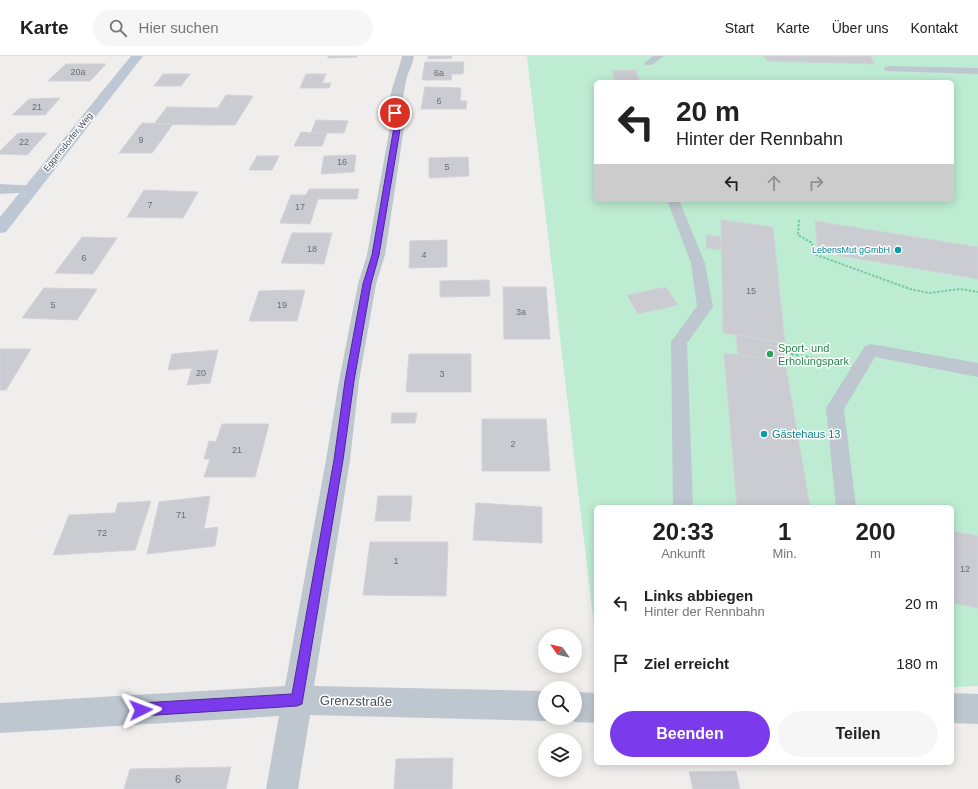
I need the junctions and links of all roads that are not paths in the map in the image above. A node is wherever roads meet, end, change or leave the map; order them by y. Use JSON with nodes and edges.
{"nodes":[{"id":1,"x":137,"y":56,"type":"edge"},
{"id":2,"x":408,"y":56,"type":"edge"},
{"id":3,"x":659,"y":56,"type":"edge"},
{"id":4,"x":649,"y":63,"type":"dead end"},
{"id":5,"x":889,"y":69,"type":"dead end"},
{"id":6,"x":978,"y":71,"type":"edge"},
{"id":7,"x":0,"y":189,"type":"edge"},
{"id":8,"x":31,"y":189,"type":"junction"},
{"id":9,"x":674,"y":202,"type":"edge"},
{"id":10,"x":0,"y":228,"type":"edge"},
{"id":11,"x":978,"y":370,"type":"edge"},
{"id":12,"x":683,"y":505,"type":"edge"},
{"id":13,"x":846,"y":505,"type":"edge"},
{"id":14,"x":297,"y":700,"type":"junction"},
{"id":15,"x":538,"y":706,"type":"edge"},
{"id":16,"x":582,"y":707,"type":"edge"},
{"id":17,"x":594,"y":708,"type":"edge"},
{"id":18,"x":954,"y":708,"type":"edge"},
{"id":19,"x":978,"y":709,"type":"edge"},
{"id":20,"x":0,"y":718,"type":"edge"},
{"id":21,"x":282,"y":789,"type":"edge"}],
"edges":[{"from":1,"to":8,"type":"main road","name":"Eggersdorfer Weg"},
{"from":2,"to":14,"type":"street"},
{"from":3,"to":4,"type":"lane"},
{"from":5,"to":6,"type":"lane"},
{"from":7,"to":8,"type":"street"},
{"from":8,"to":10,"type":"main road","name":"Eggersdorfer Weg"},
{"from":9,"to":12,"type":"lane"},
{"from":11,"to":13,"type":"lane"},
{"from":14,"to":15,"type":"street","name":"Grenzstraße"},
{"from":14,"to":20,"type":"street","name":"Grenzstraße"},
{"from":14,"to":21,"type":"street"},
{"from":16,"to":17,"type":"street"},
{"from":18,"to":19,"type":"street"}]}
